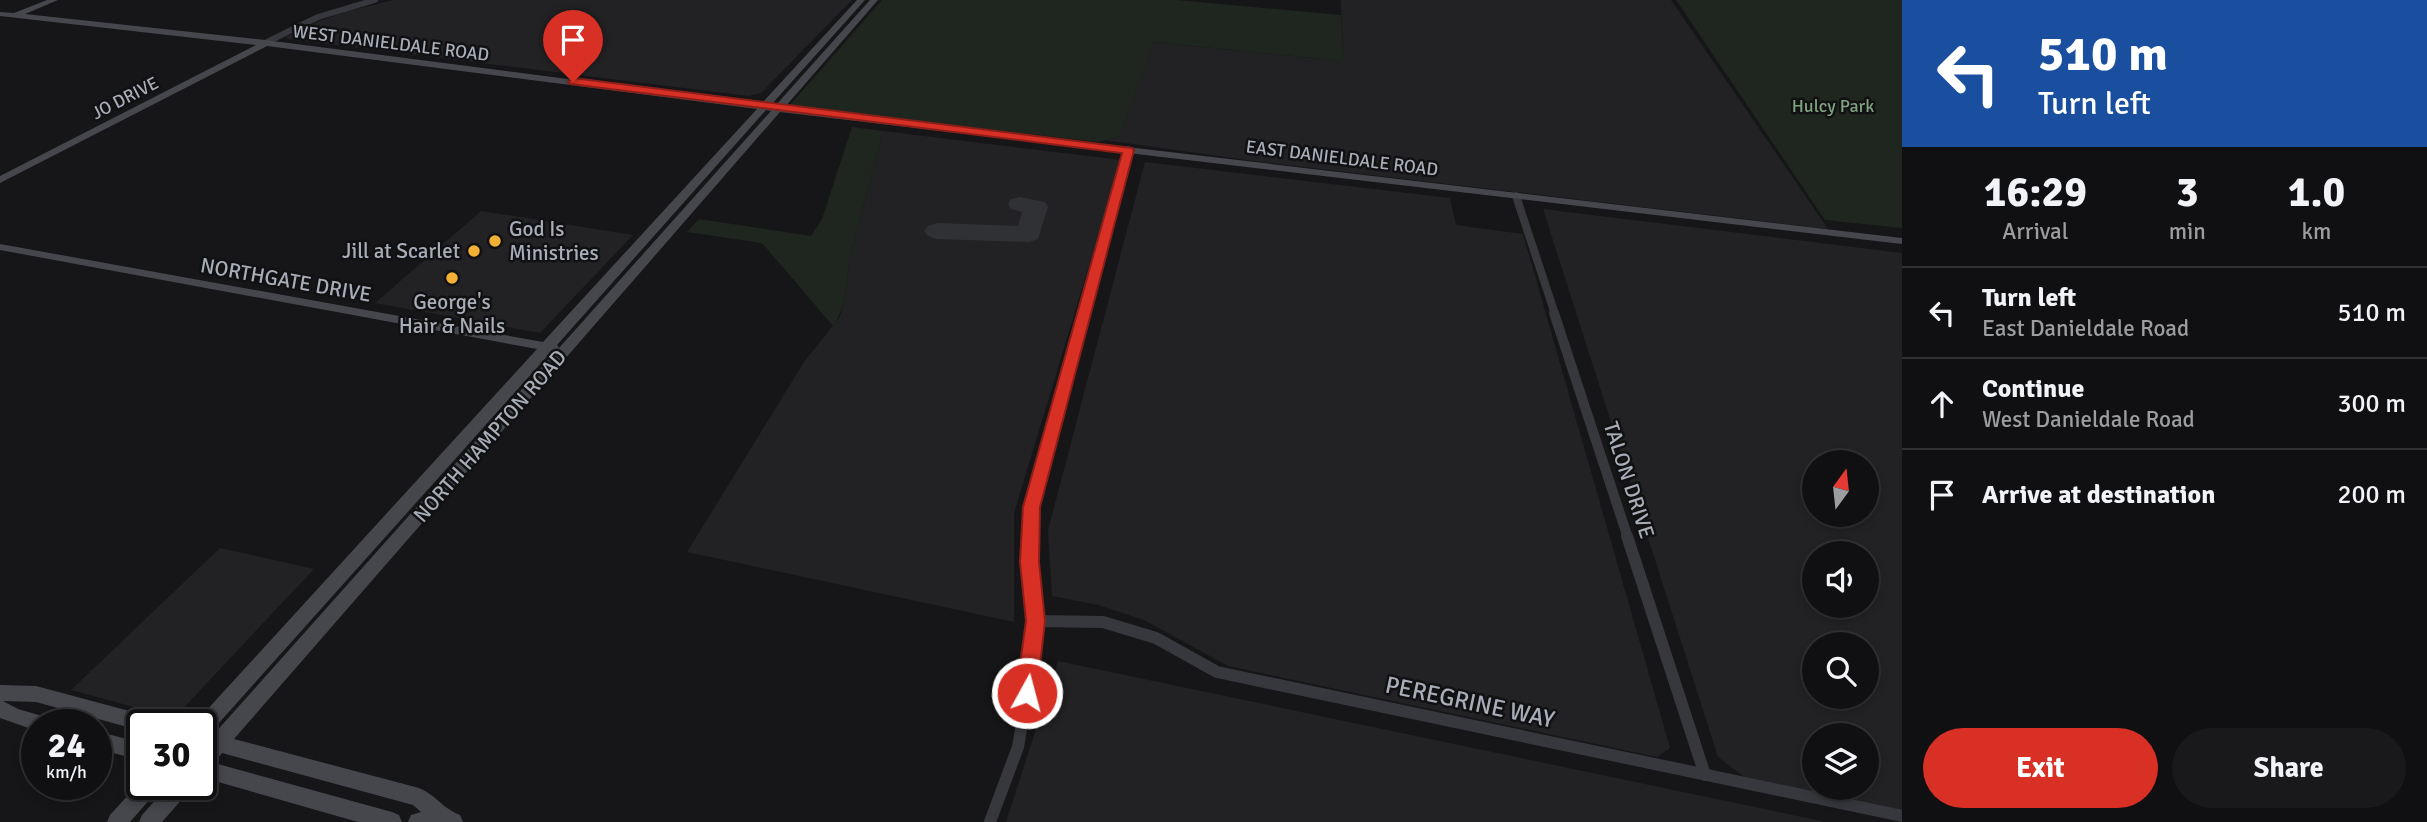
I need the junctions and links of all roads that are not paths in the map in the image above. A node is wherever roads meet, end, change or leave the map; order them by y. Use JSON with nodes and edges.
{"nodes":[{"id":1,"x":54,"y":0,"type":"edge"},
{"id":2,"x":375,"y":0,"type":"edge"},
{"id":3,"x":861,"y":0,"type":"edge"},
{"id":4,"x":874,"y":0,"type":"edge"},
{"id":5,"x":0,"y":14,"type":"edge"},
{"id":6,"x":14,"y":16,"type":"junction"},
{"id":7,"x":0,"y":22,"type":"edge"},
{"id":8,"x":839,"y":23,"type":"junction"},
{"id":9,"x":852,"y":25,"type":"junction"},
{"id":10,"x":265,"y":43,"type":"junction"},
{"id":11,"x":763,"y":107,"type":"junction"},
{"id":12,"x":778,"y":109,"type":"junction"},
{"id":13,"x":1128,"y":150,"type":"junction"},
{"id":14,"x":0,"y":180,"type":"edge"},
{"id":15,"x":685,"y":193,"type":"junction"},
{"id":16,"x":701,"y":196,"type":"junction"},
{"id":17,"x":1516,"y":196,"type":"junction"},
{"id":18,"x":1902,"y":242,"type":"edge"},
{"id":19,"x":0,"y":247,"type":"edge"},
{"id":20,"x":618,"y":267,"type":"junction"},
{"id":21,"x":635,"y":270,"type":"junction"},
{"id":22,"x":546,"y":347,"type":"junction"},
{"id":23,"x":566,"y":349,"type":"junction"},
{"id":24,"x":1035,"y":621,"type":"junction"},
{"id":25,"x":0,"y":692,"type":"edge"},
{"id":26,"x":0,"y":708,"type":"edge"},
{"id":27,"x":217,"y":711,"type":"edge"},
{"id":28,"x":21,"y":718,"type":"edge"},
{"id":29,"x":126,"y":718,"type":"edge"},
{"id":30,"x":217,"y":733,"type":"edge"},
{"id":31,"x":217,"y":744,"type":"edge"},
{"id":32,"x":217,"y":771,"type":"edge"},
{"id":33,"x":1705,"y":775,"type":"junction"},
{"id":34,"x":137,"y":800,"type":"edge"},
{"id":35,"x":169,"y":800,"type":"edge"},
{"id":36,"x":1902,"y":816,"type":"edge"},
{"id":37,"x":448,"y":821,"type":"edge"},
{"id":38,"x":117,"y":822,"type":"edge"},
{"id":39,"x":149,"y":822,"type":"edge"},
{"id":40,"x":392,"y":822,"type":"edge"},
{"id":41,"x":418,"y":822,"type":"edge"},
{"id":42,"x":990,"y":822,"type":"edge"}],
"edges":[{"from":1,"to":6,"type":"main road"},
{"from":2,"to":10,"type":"street"},
{"from":3,"to":8,"type":"main road","name":"NORTH HAMPTON ROAD"},
{"from":4,"to":9,"type":"main road","name":"NORTH HAMPTON ROAD"},
{"from":5,"to":6,"type":"main road","name":"WEST DANIELDALE ROAD"},
{"from":6,"to":7,"type":"main road"},
{"from":6,"to":10,"type":"main road","name":"WEST DANIELDALE ROAD"},
{"from":8,"to":9,"type":"main road"},
{"from":8,"to":11,"type":"main road","name":"NORTH HAMPTON ROAD"},
{"from":9,"to":12,"type":"main road","name":"NORTH HAMPTON ROAD"},
{"from":10,"to":11,"type":"main road","name":"WEST DANIELDALE ROAD"},
{"from":10,"to":14,"type":"main road","name":"JO DRIVE"},
{"from":11,"to":12,"type":"main road","name":"WEST DANIELDALE ROAD"},
{"from":11,"to":15,"type":"main road","name":"NORTH HAMPTON ROAD"},
{"from":12,"to":13,"type":"main road","name":"EAST DANIELDALE ROAD"},
{"from":12,"to":16,"type":"main road","name":"NORTH HAMPTON ROAD"},
{"from":13,"to":17,"type":"main road","name":"EAST DANIELDALE ROAD"},
{"from":13,"to":24,"type":"street"},
{"from":15,"to":16,"type":"main road"},
{"from":15,"to":20,"type":"main road","name":"NORTH HAMPTON ROAD"},
{"from":16,"to":21,"type":"main road","name":"NORTH HAMPTON ROAD"},
{"from":17,"to":18,"type":"main road","name":"EAST DANIELDALE ROAD"},
{"from":17,"to":33,"type":"street","name":"TALON DRIVE"},
{"from":19,"to":22,"type":"main road","name":"NORTHGATE DRIVE"},
{"from":20,"to":21,"type":"main road"},
{"from":20,"to":22,"type":"main road","name":"NORTH HAMPTON ROAD"},
{"from":21,"to":23,"type":"main road","name":"NORTH HAMPTON ROAD"},
{"from":22,"to":23,"type":"main road","name":"NORTHGATE DRIVE"},
{"from":22,"to":27,"type":"main road","name":"NORTH HAMPTON ROAD"},
{"from":23,"to":30,"type":"main road","name":"NORTH HAMPTON ROAD"},
{"from":24,"to":33,"type":"street","name":"PEREGRINE WAY"},
{"from":24,"to":42,"type":"street"},
{"from":25,"to":29,"type":"main road"},
{"from":26,"to":28,"type":"main road"},
{"from":31,"to":37,"type":"main road"},
{"from":32,"to":40,"type":"main road"},
{"from":33,"to":36,"type":"street","name":"PEREGRINE WAY"},
{"from":34,"to":38,"type":"main road"},
{"from":35,"to":39,"type":"main road"},
{"from":37,"to":41,"type":"main road"}]}
